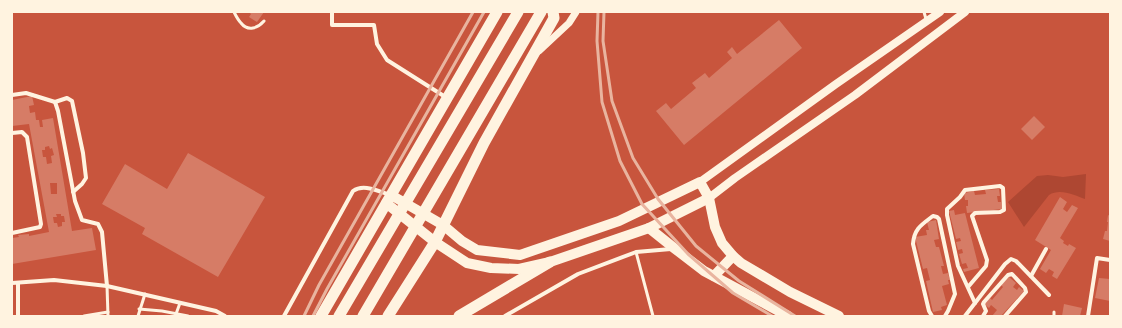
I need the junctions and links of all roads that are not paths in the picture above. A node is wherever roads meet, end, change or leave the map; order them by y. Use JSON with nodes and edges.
{"nodes":[{"id":1,"x":234,"y":12,"type":"edge"},
{"id":2,"x":332,"y":12,"type":"edge"},
{"id":3,"x":497,"y":12,"type":"edge"},
{"id":4,"x":518,"y":12,"type":"edge"},
{"id":5,"x":541,"y":12,"type":"edge"},
{"id":6,"x":553,"y":12,"type":"edge"},
{"id":7,"x":576,"y":12,"type":"edge"},
{"id":8,"x":924,"y":12,"type":"edge"},
{"id":9,"x":940,"y":12,"type":"edge"},
{"id":10,"x":966,"y":12,"type":"edge"},
{"id":11,"x":264,"y":21,"type":"dead end"},
{"id":12,"x":927,"y":21,"type":"junction"},
{"id":13,"x":532,"y":57,"type":"junction"},
{"id":14,"x":12,"y":95,"type":"edge"},
{"id":15,"x":447,"y":98,"type":"junction"},
{"id":16,"x":55,"y":102,"type":"junction"},
{"id":17,"x":12,"y":133,"type":"edge"},
{"id":18,"x":700,"y":182,"type":"junction"},
{"id":19,"x":73,"y":192,"type":"junction"},
{"id":20,"x":709,"y":198,"type":"junction"},
{"id":21,"x":389,"y":199,"type":"junction"},
{"id":22,"x":443,"y":225,"type":"junction"},
{"id":23,"x":649,"y":228,"type":"junction"},
{"id":24,"x":12,"y":233,"type":"edge"},
{"id":25,"x":435,"y":242,"type":"junction"},
{"id":26,"x":674,"y":248,"type":"junction"},
{"id":27,"x":1046,"y":249,"type":"dead end"},
{"id":28,"x":636,"y":252,"type":"junction"},
{"id":29,"x":733,"y":256,"type":"junction"},
{"id":30,"x":1110,"y":260,"type":"edge"},
{"id":31,"x":550,"y":262,"type":"junction"},
{"id":32,"x":714,"y":276,"type":"junction"},
{"id":33,"x":1031,"y":276,"type":"junction"},
{"id":34,"x":12,"y":283,"type":"edge"},
{"id":35,"x":18,"y":283,"type":"junction"},
{"id":36,"x":107,"y":286,"type":"junction"},
{"id":37,"x":968,"y":287,"type":"junction"},
{"id":38,"x":145,"y":294,"type":"junction"},
{"id":39,"x":1049,"y":295,"type":"dead end"},
{"id":40,"x":180,"y":303,"type":"junction"},
{"id":41,"x":975,"y":303,"type":"junction"},
{"id":42,"x":140,"y":309,"type":"junction"},
{"id":43,"x":108,"y":312,"type":"junction"},
{"id":44,"x":176,"y":314,"type":"junction"},
{"id":45,"x":18,"y":316,"type":"edge"},
{"id":46,"x":84,"y":316,"type":"edge"},
{"id":47,"x":108,"y":316,"type":"edge"},
{"id":48,"x":138,"y":316,"type":"edge"},
{"id":49,"x":188,"y":316,"type":"edge"},
{"id":50,"x":225,"y":316,"type":"edge"},
{"id":51,"x":284,"y":316,"type":"edge"},
{"id":52,"x":321,"y":316,"type":"edge"},
{"id":53,"x":339,"y":316,"type":"edge"},
{"id":54,"x":363,"y":316,"type":"edge"},
{"id":55,"x":388,"y":316,"type":"edge"},
{"id":56,"x":460,"y":316,"type":"edge"},
{"id":57,"x":505,"y":316,"type":"edge"},
{"id":58,"x":653,"y":316,"type":"edge"},
{"id":59,"x":788,"y":316,"type":"edge"},
{"id":60,"x":839,"y":316,"type":"edge"},
{"id":61,"x":932,"y":316,"type":"edge"},
{"id":62,"x":945,"y":316,"type":"edge"},
{"id":63,"x":965,"y":316,"type":"edge"},
{"id":64,"x":983,"y":316,"type":"edge"},
{"id":65,"x":1005,"y":316,"type":"edge"},
{"id":66,"x":1088,"y":316,"type":"edge"}],
"edges":[{"from":1,"to":11,"type":"lane"},
{"from":2,"to":15,"type":"street"},
{"from":3,"to":15,"type":"highway"},
{"from":4,"to":53,"type":"highway"},
{"from":5,"to":54,"type":"highway"},
{"from":6,"to":13,"type":"highway"},
{"from":7,"to":13,"type":"street"},
{"from":8,"to":12,"type":"lane"},
{"from":9,"to":12,"type":"main road"},
{"from":10,"to":20,"type":"main road"},
{"from":12,"to":18,"type":"main road"},
{"from":13,"to":22,"type":"highway"},
{"from":14,"to":16,"type":"street"},
{"from":15,"to":21,"type":"highway"},
{"from":16,"to":19,"type":"street"},
{"from":16,"to":19,"type":"street"},
{"from":17,"to":24,"type":"street"},
{"from":18,"to":20,"type":"main road"},
{"from":18,"to":22,"type":"main road"},
{"from":19,"to":36,"type":"street"},
{"from":20,"to":23,"type":"main road"},
{"from":20,"to":29,"type":"main road"},
{"from":21,"to":22,"type":"main road"},
{"from":21,"to":25,"type":"main road"},
{"from":21,"to":51,"type":"street"},
{"from":21,"to":52,"type":"highway"},
{"from":22,"to":25,"type":"highway"},
{"from":23,"to":26,"type":"main road"},
{"from":23,"to":31,"type":"main road"},
{"from":25,"to":31,"type":"main road"},
{"from":25,"to":55,"type":"highway"},
{"from":26,"to":28,"type":"street"},
{"from":26,"to":32,"type":"main road"},
{"from":27,"to":33,"type":"street"},
{"from":28,"to":57,"type":"street"},
{"from":28,"to":58,"type":"lane"},
{"from":29,"to":32,"type":"main road"},
{"from":29,"to":60,"type":"main road"},
{"from":30,"to":66,"type":"street"},
{"from":31,"to":56,"type":"highway"},
{"from":32,"to":59,"type":"main road"},
{"from":33,"to":39,"type":"street"},
{"from":33,"to":41,"type":"street"},
{"from":34,"to":35,"type":"street"},
{"from":35,"to":36,"type":"street"},
{"from":35,"to":45,"type":"street"},
{"from":36,"to":38,"type":"street"},
{"from":36,"to":43,"type":"lane"},
{"from":37,"to":37,"type":"street"},
{"from":37,"to":41,"type":"street"},
{"from":38,"to":40,"type":"street"},
{"from":38,"to":42,"type":"lane"},
{"from":40,"to":44,"type":"lane"},
{"from":40,"to":50,"type":"street"},
{"from":41,"to":63,"type":"street"},
{"from":42,"to":44,"type":"lane"},
{"from":42,"to":48,"type":"lane"},
{"from":43,"to":46,"type":"lane"},
{"from":43,"to":47,"type":"lane"},
{"from":44,"to":49,"type":"lane"},
{"from":61,"to":62,"type":"street"},
{"from":64,"to":65,"type":"street"}]}
